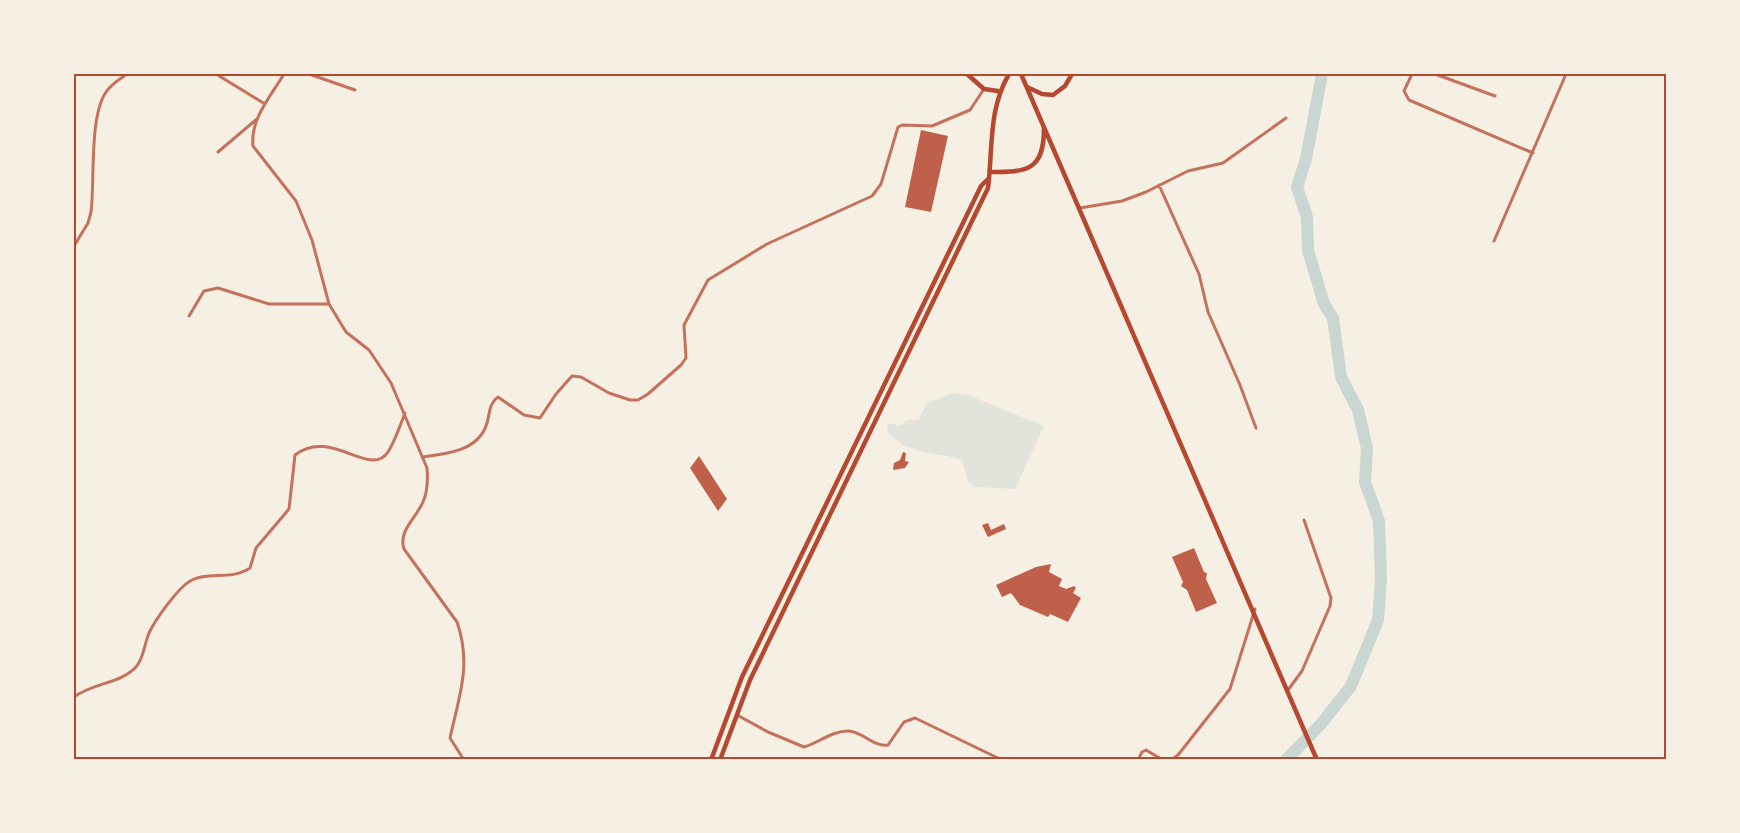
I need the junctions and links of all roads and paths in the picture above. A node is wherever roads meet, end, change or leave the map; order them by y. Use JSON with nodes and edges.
{"nodes":[{"id":1,"x":127,"y":74,"type":"edge"},
{"id":2,"x":216,"y":74,"type":"edge"},
{"id":3,"x":284,"y":74,"type":"edge"},
{"id":4,"x":309,"y":74,"type":"edge"},
{"id":5,"x":967,"y":74,"type":"edge"},
{"id":6,"x":1009,"y":74,"type":"edge"},
{"id":7,"x":1021,"y":74,"type":"edge"},
{"id":8,"x":1072,"y":74,"type":"edge"},
{"id":9,"x":1412,"y":74,"type":"edge"},
{"id":10,"x":1435,"y":74,"type":"edge"},
{"id":11,"x":1566,"y":74,"type":"edge"},
{"id":12,"x":1028,"y":87,"type":"junction"},
{"id":13,"x":984,"y":89,"type":"junction"},
{"id":14,"x":355,"y":90,"type":"dead end"},
{"id":15,"x":998,"y":92,"type":"junction"},
{"id":16,"x":1495,"y":96,"type":"dead end"},
{"id":17,"x":265,"y":104,"type":"junction"},
{"id":18,"x":260,"y":117,"type":"junction"},
{"id":19,"x":1286,"y":118,"type":"dead end"},
{"id":20,"x":1044,"y":125,"type":"junction"},
{"id":21,"x":219,"y":152,"type":"dead end"},
{"id":22,"x":1533,"y":153,"type":"junction"},
{"id":23,"x":990,"y":172,"type":"junction"},
{"id":24,"x":989,"y":178,"type":"junction"},
{"id":25,"x":1159,"y":185,"type":"junction"},
{"id":26,"x":1080,"y":208,"type":"junction"},
{"id":27,"x":1494,"y":241,"type":"dead end"},
{"id":28,"x":74,"y":246,"type":"edge"},
{"id":29,"x":329,"y":304,"type":"junction"},
{"id":30,"x":189,"y":316,"type":"dead end"},
{"id":31,"x":405,"y":414,"type":"junction"},
{"id":32,"x":1256,"y":428,"type":"dead end"},
{"id":33,"x":422,"y":457,"type":"junction"},
{"id":34,"x":1304,"y":520,"type":"dead end"},
{"id":35,"x":1255,"y":609,"type":"junction"},
{"id":36,"x":1288,"y":690,"type":"junction"},
{"id":37,"x":74,"y":697,"type":"edge"},
{"id":38,"x":736,"y":714,"type":"junction"},
{"id":39,"x":464,"y":759,"type":"edge"},
{"id":40,"x":711,"y":759,"type":"edge"},
{"id":41,"x":720,"y":759,"type":"edge"},
{"id":42,"x":1002,"y":759,"type":"edge"},
{"id":43,"x":1138,"y":759,"type":"edge"},
{"id":44,"x":1163,"y":759,"type":"edge"},
{"id":45,"x":1171,"y":759,"type":"edge"},
{"id":46,"x":1317,"y":759,"type":"edge"}],
"edges":[{"from":1,"to":28,"type":"street"},
{"from":2,"to":17,"type":"street"},
{"from":3,"to":17,"type":"street"},
{"from":4,"to":14,"type":"street"},
{"from":5,"to":13,"type":"main road"},
{"from":6,"to":15,"type":"main road"},
{"from":7,"to":12,"type":"main road"},
{"from":8,"to":12,"type":"main road"},
{"from":9,"to":22,"type":"street"},
{"from":10,"to":16,"type":"street"},
{"from":11,"to":22,"type":"street"},
{"from":12,"to":20,"type":"main road"},
{"from":13,"to":15,"type":"main road"},
{"from":13,"to":33,"type":"street"},
{"from":15,"to":23,"type":"main road"},
{"from":17,"to":18,"type":"street"},
{"from":18,"to":21,"type":"street"},
{"from":18,"to":29,"type":"street"},
{"from":19,"to":25,"type":"street"},
{"from":20,"to":23,"type":"main road"},
{"from":20,"to":26,"type":"main road"},
{"from":22,"to":27,"type":"street"},
{"from":23,"to":24,"type":"main road"},
{"from":24,"to":38,"type":"main road"},
{"from":24,"to":40,"type":"main road"},
{"from":25,"to":26,"type":"street"},
{"from":25,"to":32,"type":"street"},
{"from":26,"to":35,"type":"main road"},
{"from":29,"to":30,"type":"street"},
{"from":29,"to":31,"type":"street"},
{"from":31,"to":33,"type":"street"},
{"from":31,"to":37,"type":"street"},
{"from":33,"to":39,"type":"street"},
{"from":34,"to":36,"type":"street"},
{"from":35,"to":36,"type":"main road"},
{"from":35,"to":45,"type":"street"},
{"from":36,"to":46,"type":"main road"},
{"from":38,"to":41,"type":"main road"},
{"from":38,"to":42,"type":"street"},
{"from":43,"to":44,"type":"street"}]}
